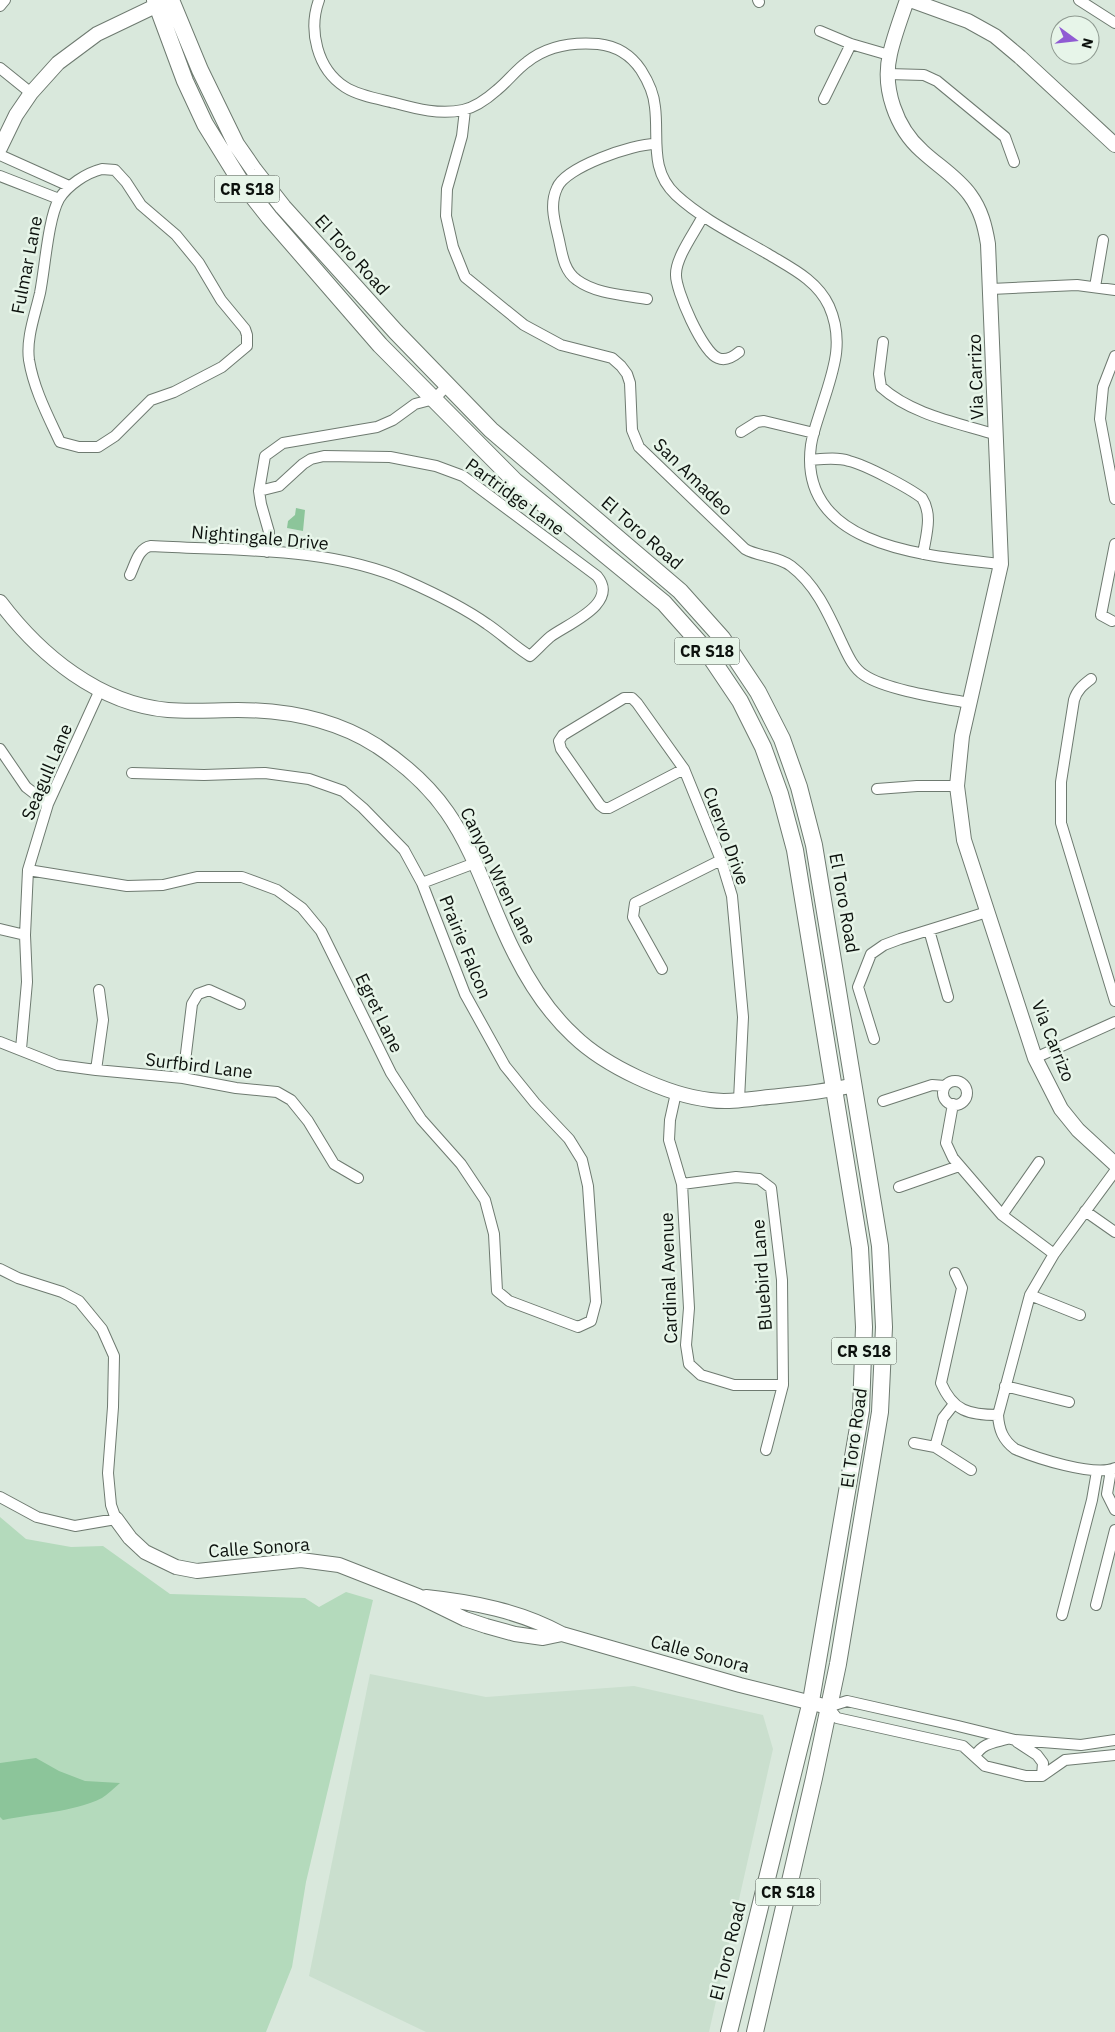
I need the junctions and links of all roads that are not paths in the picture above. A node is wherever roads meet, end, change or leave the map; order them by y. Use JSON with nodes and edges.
{"nodes":[{"id":1,"x":319,"y":0,"type":"edge"},
{"id":2,"x":909,"y":0,"type":"edge"},
{"id":3,"x":1079,"y":0,"type":"edge"},
{"id":4,"x":163,"y":1,"type":"edge"},
{"id":5,"x":1115,"y":23,"type":"edge"},
{"id":6,"x":820,"y":31,"type":"dead end"},
{"id":7,"x":851,"y":44,"type":"junction"},
{"id":8,"x":890,"y":55,"type":"junction"},
{"id":9,"x":0,"y":68,"type":"edge"},
{"id":10,"x":888,"y":74,"type":"junction"},
{"id":11,"x":30,"y":93,"type":"junction"},
{"id":12,"x":824,"y":99,"type":"dead end"},
{"id":13,"x":465,"y":110,"type":"junction"},
{"id":14,"x":655,"y":144,"type":"junction"},
{"id":15,"x":1115,"y":145,"type":"edge"},
{"id":16,"x":0,"y":148,"type":"edge"},
{"id":17,"x":0,"y":155,"type":"edge"},
{"id":18,"x":1014,"y":162,"type":"dead end"},
{"id":19,"x":0,"y":176,"type":"edge"},
{"id":20,"x":49,"y":178,"type":"junction"},
{"id":21,"x":69,"y":186,"type":"junction"},
{"id":22,"x":42,"y":192,"type":"junction"},
{"id":23,"x":59,"y":199,"type":"junction"},
{"id":24,"x":703,"y":216,"type":"junction"},
{"id":25,"x":1103,"y":240,"type":"dead end"},
{"id":26,"x":1095,"y":287,"type":"junction"},
{"id":27,"x":991,"y":289,"type":"junction"},
{"id":28,"x":1115,"y":290,"type":"edge"},
{"id":29,"x":647,"y":299,"type":"dead end"},
{"id":30,"x":883,"y":342,"type":"dead end"},
{"id":31,"x":739,"y":352,"type":"dead end"},
{"id":32,"x":1115,"y":356,"type":"edge"},
{"id":33,"x":447,"y":386,"type":"junction"},
{"id":34,"x":434,"y":399,"type":"junction"},
{"id":35,"x":741,"y":432,"type":"dead end"},
{"id":36,"x":814,"y":433,"type":"junction"},
{"id":37,"x":997,"y":435,"type":"junction"},
{"id":38,"x":810,"y":460,"type":"junction"},
{"id":39,"x":260,"y":491,"type":"junction"},
{"id":40,"x":1115,"y":499,"type":"edge"},
{"id":41,"x":1115,"y":544,"type":"edge"},
{"id":42,"x":267,"y":552,"type":"junction"},
{"id":43,"x":923,"y":554,"type":"junction"},
{"id":44,"x":1001,"y":564,"type":"junction"},
{"id":45,"x":130,"y":576,"type":"dead end"},
{"id":46,"x":0,"y":602,"type":"edge"},
{"id":47,"x":1112,"y":621,"type":"dead end"},
{"id":48,"x":530,"y":656,"type":"joint"},
{"id":49,"x":1091,"y":679,"type":"dead end"},
{"id":50,"x":100,"y":690,"type":"junction"},
{"id":51,"x":970,"y":703,"type":"junction"},
{"id":52,"x":0,"y":749,"type":"edge"},
{"id":53,"x":684,"y":769,"type":"junction"},
{"id":54,"x":132,"y":773,"type":"dead end"},
{"id":55,"x":957,"y":786,"type":"junction"},
{"id":56,"x":877,"y":789,"type":"dead end"},
{"id":57,"x":48,"y":804,"type":"junction"},
{"id":58,"x":721,"y":860,"type":"junction"},
{"id":59,"x":474,"y":863,"type":"junction"},
{"id":60,"x":28,"y":870,"type":"junction"},
{"id":61,"x":422,"y":883,"type":"junction"},
{"id":62,"x":987,"y":912,"type":"junction"},
{"id":63,"x":0,"y":928,"type":"edge"},
{"id":64,"x":929,"y":930,"type":"junction"},
{"id":65,"x":25,"y":935,"type":"junction"},
{"id":66,"x":662,"y":969,"type":"dead end"},
{"id":67,"x":99,"y":990,"type":"dead end"},
{"id":68,"x":948,"y":997,"type":"dead end"},
{"id":69,"x":1115,"y":1001,"type":"edge"},
{"id":70,"x":240,"y":1004,"type":"dead end"},
{"id":71,"x":1115,"y":1022,"type":"edge"},
{"id":72,"x":874,"y":1040,"type":"dead end"},
{"id":73,"x":0,"y":1042,"type":"edge"},
{"id":74,"x":20,"y":1049,"type":"junction"},
{"id":75,"x":1035,"y":1058,"type":"junction"},
{"id":76,"x":96,"y":1070,"type":"junction"},
{"id":77,"x":183,"y":1078,"type":"junction"},
{"id":78,"x":854,"y":1085,"type":"junction"},
{"id":79,"x":945,"y":1086,"type":"junction"},
{"id":80,"x":834,"y":1090,"type":"junction"},
{"id":81,"x":676,"y":1093,"type":"junction"},
{"id":82,"x":739,"y":1100,"type":"junction"},
{"id":83,"x":883,"y":1101,"type":"dead end"},
{"id":84,"x":953,"y":1104,"type":"junction"},
{"id":85,"x":1039,"y":1162,"type":"dead end"},
{"id":86,"x":1115,"y":1164,"type":"edge"},
{"id":87,"x":959,"y":1166,"type":"junction"},
{"id":88,"x":1115,"y":1171,"type":"edge"},
{"id":89,"x":358,"y":1178,"type":"dead end"},
{"id":90,"x":682,"y":1184,"type":"junction"},
{"id":91,"x":898,"y":1187,"type":"dead end"},
{"id":92,"x":1085,"y":1211,"type":"junction"},
{"id":93,"x":1002,"y":1215,"type":"junction"},
{"id":94,"x":1115,"y":1232,"type":"edge"},
{"id":95,"x":1054,"y":1254,"type":"junction"},
{"id":96,"x":0,"y":1269,"type":"edge"},
{"id":97,"x":956,"y":1273,"type":"dead end"},
{"id":98,"x":1030,"y":1296,"type":"junction"},
{"id":99,"x":1080,"y":1315,"type":"dead end"},
{"id":100,"x":591,"y":1321,"type":"joint"},
{"id":101,"x":783,"y":1385,"type":"junction"},
{"id":102,"x":1005,"y":1386,"type":"junction"},
{"id":103,"x":1068,"y":1402,"type":"dead end"},
{"id":104,"x":954,"y":1404,"type":"junction"},
{"id":105,"x":998,"y":1415,"type":"junction"},
{"id":106,"x":914,"y":1443,"type":"dead end"},
{"id":107,"x":935,"y":1447,"type":"junction"},
{"id":108,"x":766,"y":1450,"type":"dead end"},
{"id":109,"x":1113,"y":1469,"type":"edge"},
{"id":110,"x":971,"y":1470,"type":"dead end"},
{"id":111,"x":1098,"y":1470,"type":"junction"},
{"id":112,"x":0,"y":1497,"type":"edge"},
{"id":113,"x":1092,"y":1500,"type":"junction"},
{"id":114,"x":1113,"y":1506,"type":"edge"},
{"id":115,"x":116,"y":1519,"type":"junction"},
{"id":116,"x":1115,"y":1530,"type":"edge"},
{"id":117,"x":418,"y":1596,"type":"junction"},
{"id":118,"x":476,"y":1604,"type":"junction"},
{"id":119,"x":1096,"y":1605,"type":"dead end"},
{"id":120,"x":1062,"y":1615,"type":"dead end"},
{"id":121,"x":479,"y":1624,"type":"junction"},
{"id":122,"x":562,"y":1634,"type":"junction"},
{"id":123,"x":810,"y":1701,"type":"junction"},
{"id":124,"x":828,"y":1707,"type":"junction"},
{"id":125,"x":1011,"y":1740,"type":"junction"},
{"id":126,"x":1115,"y":1740,"type":"edge"},
{"id":127,"x":975,"y":1756,"type":"junction"},
{"id":128,"x":1115,"y":1756,"type":"edge"},
{"id":129,"x":1042,"y":1776,"type":"junction"},
{"id":130,"x":729,"y":2032,"type":"edge"},
{"id":131,"x":755,"y":2032,"type":"edge"}],
"edges":[{"from":1,"to":13,"type":"street"},
{"from":2,"to":8,"type":"street","name":"Via Carrizo"},
{"from":2,"to":15,"type":"street"},
{"from":3,"to":5,"type":"street"},
{"from":4,"to":11,"type":"street"},
{"from":4,"to":33,"type":"main road","name":"El Toro Road","number":"CR S18"},
{"from":4,"to":34,"type":"main road","name":"El Toro Road","number":"CR S18"},
{"from":6,"to":7,"type":"street"},
{"from":7,"to":8,"type":"street"},
{"from":7,"to":12,"type":"street"},
{"from":8,"to":10,"type":"street","name":"Via Carrizo"},
{"from":9,"to":11,"type":"street"},
{"from":10,"to":18,"type":"street"},
{"from":10,"to":27,"type":"street","name":"Via Carrizo"},
{"from":11,"to":16,"type":"street"},
{"from":13,"to":14,"type":"street"},
{"from":13,"to":51,"type":"street","name":"San Amadeo"},
{"from":14,"to":24,"type":"street"},
{"from":14,"to":29,"type":"street"},
{"from":17,"to":20,"type":"street"},
{"from":19,"to":22,"type":"street"},
{"from":20,"to":21,"type":"street"},
{"from":20,"to":22,"type":"street"},
{"from":21,"to":23,"type":"street"},
{"from":21,"to":23,"type":"street","name":"Fulmar Lane"},
{"from":22,"to":23,"type":"street"},
{"from":24,"to":31,"type":"street"},
{"from":24,"to":36,"type":"street"},
{"from":25,"to":26,"type":"street"},
{"from":26,"to":27,"type":"street"},
{"from":26,"to":28,"type":"street"},
{"from":27,"to":37,"type":"street","name":"Via Carrizo"},
{"from":30,"to":37,"type":"street"},
{"from":32,"to":40,"type":"street"},
{"from":33,"to":34,"type":"street"},
{"from":33,"to":78,"type":"main road","name":"El Toro Road","number":"CR S18"},
{"from":34,"to":39,"type":"street"},
{"from":34,"to":80,"type":"main road","name":"El Toro Road","number":"CR S18"},
{"from":35,"to":36,"type":"street"},
{"from":36,"to":38,"type":"street"},
{"from":37,"to":44,"type":"street","name":"Via Carrizo"},
{"from":38,"to":43,"type":"street"},
{"from":38,"to":43,"type":"street"},
{"from":39,"to":42,"type":"street"},
{"from":39,"to":48,"type":"street","name":"Partridge Lane"},
{"from":41,"to":47,"type":"street"},
{"from":42,"to":45,"type":"street","name":"Nightingale Drive"},
{"from":42,"to":48,"type":"street","name":"Nightingale Drive"},
{"from":43,"to":44,"type":"street"},
{"from":44,"to":51,"type":"street","name":"Via Carrizo"},
{"from":46,"to":50,"type":"street","name":"Canyon Wren Lane"},
{"from":49,"to":69,"type":"street"},
{"from":50,"to":57,"type":"street","name":"Seagull Lane"},
{"from":50,"to":59,"type":"street","name":"Canyon Wren Lane"},
{"from":51,"to":55,"type":"street","name":"Via Carrizo"},
{"from":52,"to":57,"type":"street"},
{"from":53,"to":53,"type":"street","name":"Cuervo Drive"},
{"from":53,"to":58,"type":"street","name":"Cuervo Drive"},
{"from":54,"to":61,"type":"street","name":"Prairie Falcon"},
{"from":55,"to":56,"type":"street"},
{"from":55,"to":62,"type":"street","name":"Via Carrizo"},
{"from":57,"to":60,"type":"street","name":"Seagull Lane"},
{"from":58,"to":66,"type":"street"},
{"from":58,"to":82,"type":"street","name":"Cuervo Drive"},
{"from":59,"to":61,"type":"street"},
{"from":59,"to":81,"type":"street","name":"Canyon Wren Lane"},
{"from":60,"to":65,"type":"street","name":"Seagull Lane"},
{"from":60,"to":100,"type":"street","name":"Egret Lane"},
{"from":61,"to":100,"type":"street","name":"Prairie Falcon"},
{"from":62,"to":64,"type":"street"},
{"from":62,"to":75,"type":"street","name":"Via Carrizo"},
{"from":63,"to":65,"type":"street"},
{"from":64,"to":68,"type":"street"},
{"from":64,"to":72,"type":"street"},
{"from":65,"to":74,"type":"street","name":"Seagull Lane"},
{"from":67,"to":76,"type":"street"},
{"from":70,"to":77,"type":"street"},
{"from":71,"to":75,"type":"street"},
{"from":73,"to":74,"type":"street","name":"Surfbird Lane"},
{"from":74,"to":76,"type":"street","name":"Surfbird Lane"},
{"from":75,"to":86,"type":"street","name":"Via Carrizo"},
{"from":76,"to":77,"type":"street","name":"Surfbird Lane"},
{"from":77,"to":89,"type":"street","name":"Surfbird Lane"},
{"from":78,"to":80,"type":"street","name":"Canyon Wren Lane"},
{"from":78,"to":124,"type":"main road","name":"El Toro Road","number":"CR S18"},
{"from":79,"to":83,"type":"street"},
{"from":79,"to":84,"type":"street"},
{"from":79,"to":84,"type":"street"},
{"from":80,"to":82,"type":"street","name":"Canyon Wren Lane"},
{"from":80,"to":123,"type":"main road","name":"El Toro Road","number":"CR S18"},
{"from":81,"to":82,"type":"street","name":"Canyon Wren Lane"},
{"from":81,"to":90,"type":"street","name":"Cardinal Avenue"},
{"from":84,"to":87,"type":"street"},
{"from":85,"to":93,"type":"street"},
{"from":87,"to":91,"type":"street"},
{"from":87,"to":93,"type":"street"},
{"from":88,"to":92,"type":"street"},
{"from":90,"to":101,"type":"street","name":"Cardinal Avenue"},
{"from":90,"to":101,"type":"street","name":"Bluebird Lane"},
{"from":92,"to":94,"type":"street"},
{"from":92,"to":95,"type":"street"},
{"from":93,"to":95,"type":"street"},
{"from":95,"to":98,"type":"street"},
{"from":96,"to":115,"type":"street"},
{"from":97,"to":104,"type":"street"},
{"from":98,"to":99,"type":"street"},
{"from":98,"to":102,"type":"street"},
{"from":101,"to":108,"type":"street","name":"Bluebird Lane"},
{"from":102,"to":103,"type":"street"},
{"from":102,"to":105,"type":"street"},
{"from":104,"to":105,"type":"street"},
{"from":104,"to":107,"type":"street"},
{"from":105,"to":111,"type":"street"},
{"from":106,"to":107,"type":"street"},
{"from":107,"to":110,"type":"street"},
{"from":109,"to":111,"type":"street"},
{"from":109,"to":114,"type":"street"},
{"from":111,"to":113,"type":"street"},
{"from":112,"to":115,"type":"street"},
{"from":113,"to":114,"type":"street"},
{"from":113,"to":120,"type":"street"},
{"from":115,"to":117,"type":"street","name":"Calle Sonora"},
{"from":116,"to":119,"type":"street"},
{"from":117,"to":118,"type":"street","name":"Calle Sonora"},
{"from":117,"to":121,"type":"street","name":"Calle Sonora"},
{"from":118,"to":121,"type":"street"},
{"from":118,"to":122,"type":"street","name":"Calle Sonora"},
{"from":121,"to":122,"type":"street","name":"Calle Sonora"},
{"from":122,"to":123,"type":"street","name":"Calle Sonora"},
{"from":123,"to":124,"type":"street","name":"Calle Sonora"},
{"from":123,"to":130,"type":"main road","name":"El Toro Road","number":"CR S18"},
{"from":124,"to":125,"type":"street","name":"Calle Sonora"},
{"from":124,"to":127,"type":"street","name":"Calle Sonora"},
{"from":124,"to":131,"type":"main road","name":"El Toro Road","number":"CR S18"},
{"from":125,"to":126,"type":"street","name":"Calle Sonora"},
{"from":125,"to":127,"type":"street","name":"Calle Sonora"},
{"from":125,"to":129,"type":"street","name":"Calle Sonora"},
{"from":127,"to":129,"type":"street","name":"Calle Sonora"},
{"from":128,"to":129,"type":"street"}]}
